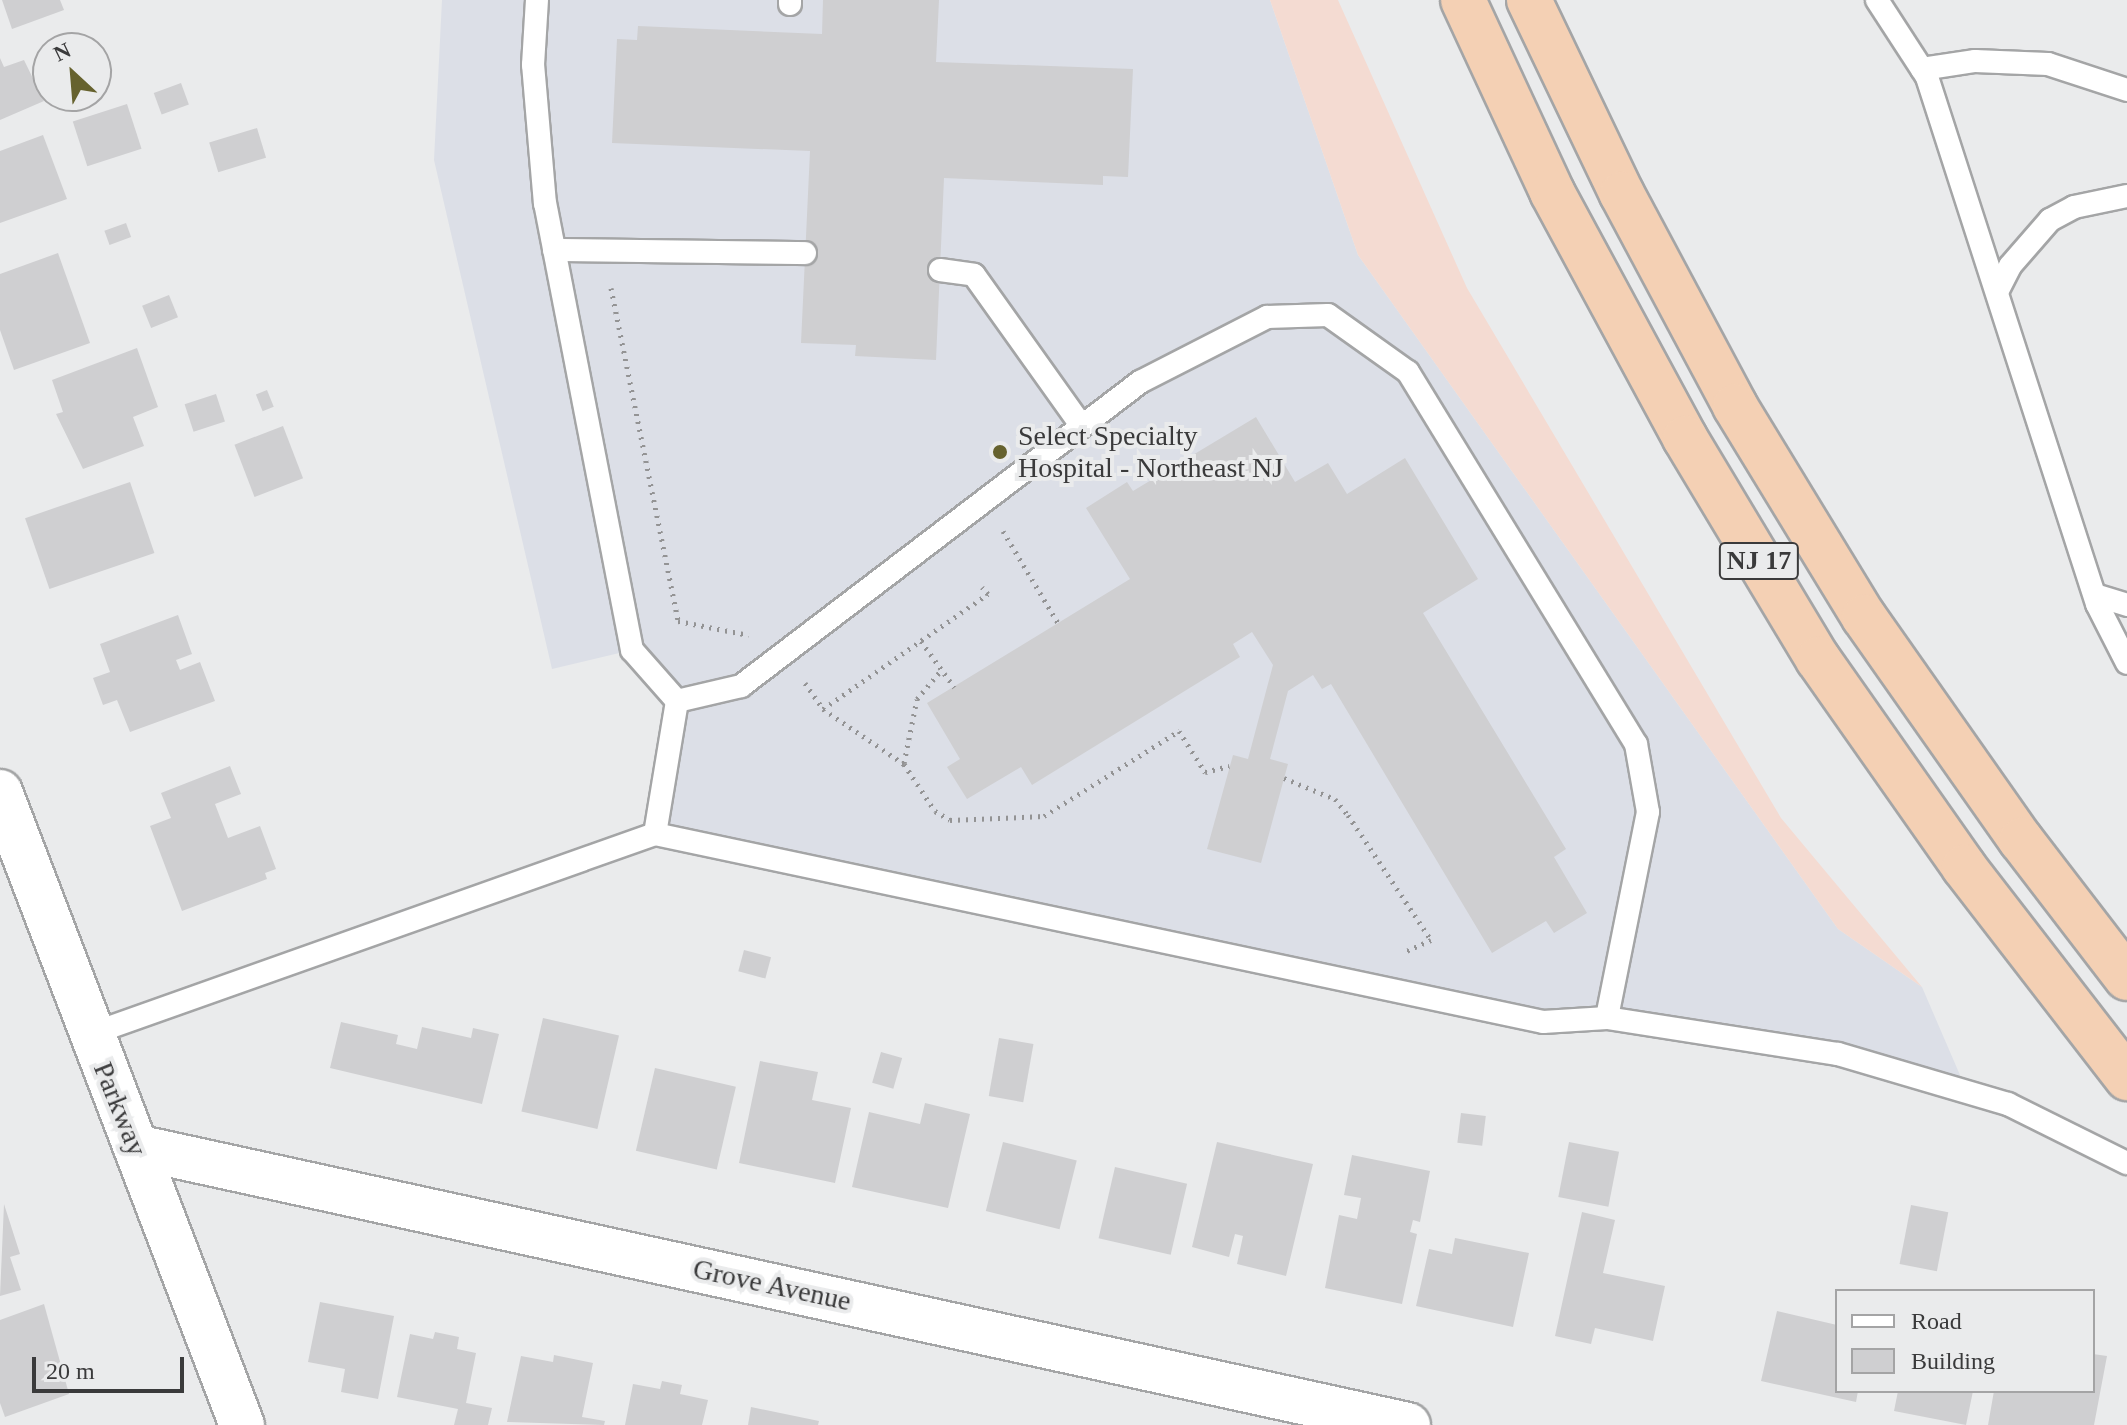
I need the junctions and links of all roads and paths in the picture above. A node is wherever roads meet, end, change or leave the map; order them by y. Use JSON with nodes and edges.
{"nodes":[{"id":1,"x":537,"y":0,"type":"edge"},
{"id":2,"x":1463,"y":0,"type":"edge"},
{"id":3,"x":1529,"y":0,"type":"edge"},
{"id":4,"x":1877,"y":0,"type":"edge"},
{"id":5,"x":1922,"y":69,"type":"junction"},
{"id":6,"x":2127,"y":90,"type":"edge"},
{"id":7,"x":2127,"y":196,"type":"edge"},
{"id":8,"x":554,"y":250,"type":"junction"},
{"id":9,"x":603,"y":251,"type":"junction"},
{"id":10,"x":805,"y":253,"type":"dead end"},
{"id":11,"x":940,"y":270,"type":"dead end"},
{"id":12,"x":1998,"y":290,"type":"junction"},
{"id":13,"x":1081,"y":425,"type":"junction"},
{"id":14,"x":984,"y":499,"type":"junction"},
{"id":15,"x":982,"y":587,"type":"dead end"},
{"id":16,"x":2095,"y":595,"type":"junction"},
{"id":17,"x":2127,"y":605,"type":"edge"},
{"id":18,"x":1058,"y":623,"type":"dead end"},
{"id":19,"x":921,"y":641,"type":"junction"},
{"id":20,"x":779,"y":656,"type":"junction"},
{"id":21,"x":2127,"y":663,"type":"edge"},
{"id":22,"x":941,"y":670,"type":"junction"},
{"id":23,"x":954,"y":687,"type":"dead end"},
{"id":24,"x":677,"y":701,"type":"junction"},
{"id":25,"x":823,"y":709,"type":"junction"},
{"id":26,"x":904,"y":764,"type":"junction"},
{"id":27,"x":1229,"y":766,"type":"dead end"},
{"id":28,"x":1284,"y":778,"type":"dead end"},
{"id":29,"x":0,"y":792,"type":"edge"},
{"id":30,"x":655,"y":834,"type":"junction"},
{"id":31,"x":1394,"y":957,"type":"dead end"},
{"id":32,"x":2127,"y":978,"type":"edge"},
{"id":33,"x":1607,"y":1018,"type":"junction"},
{"id":34,"x":91,"y":1034,"type":"junction"},
{"id":35,"x":2127,"y":1078,"type":"edge"},
{"id":36,"x":136,"y":1147,"type":"junction"},
{"id":37,"x":2127,"y":1163,"type":"edge"},
{"id":38,"x":242,"y":1425,"type":"edge"},
{"id":39,"x":1408,"y":1425,"type":"edge"}],
"edges":[{"from":1,"to":8,"type":"lane"},
{"from":2,"to":35,"type":"highway","number":"NJ 17"},
{"from":3,"to":32,"type":"highway","number":"NJ 17"},
{"from":4,"to":5,"type":"lane"},
{"from":5,"to":6,"type":"lane"},
{"from":5,"to":12,"type":"lane"},
{"from":7,"to":12,"type":"lane"},
{"from":8,"to":9,"type":"lane"},
{"from":8,"to":24,"type":"lane"},
{"from":9,"to":10,"type":"lane"},
{"from":9,"to":20,"type":"path"},
{"from":11,"to":13,"type":"lane"},
{"from":12,"to":16,"type":"lane"},
{"from":13,"to":14,"type":"lane"},
{"from":13,"to":33,"type":"lane"},
{"from":14,"to":18,"type":"path"},
{"from":14,"to":20,"type":"lane"},
{"from":15,"to":19,"type":"path"},
{"from":16,"to":17,"type":"lane"},
{"from":16,"to":21,"type":"lane"},
{"from":19,"to":22,"type":"path"},
{"from":19,"to":25,"type":"path"},
{"from":20,"to":24,"type":"lane"},
{"from":20,"to":25,"type":"path"},
{"from":22,"to":23,"type":"path"},
{"from":22,"to":26,"type":"path"},
{"from":24,"to":30,"type":"lane"},
{"from":25,"to":26,"type":"path"},
{"from":26,"to":27,"type":"path"},
{"from":28,"to":31,"type":"path"},
{"from":29,"to":34,"type":"street","name":"Parkway"},
{"from":30,"to":33,"type":"lane"},
{"from":30,"to":34,"type":"lane"},
{"from":33,"to":37,"type":"lane"},
{"from":34,"to":36,"type":"street","name":"Parkway"},
{"from":36,"to":38,"type":"street","name":"Parkway"},
{"from":36,"to":39,"type":"street","name":"Grove Avenue"}]}
